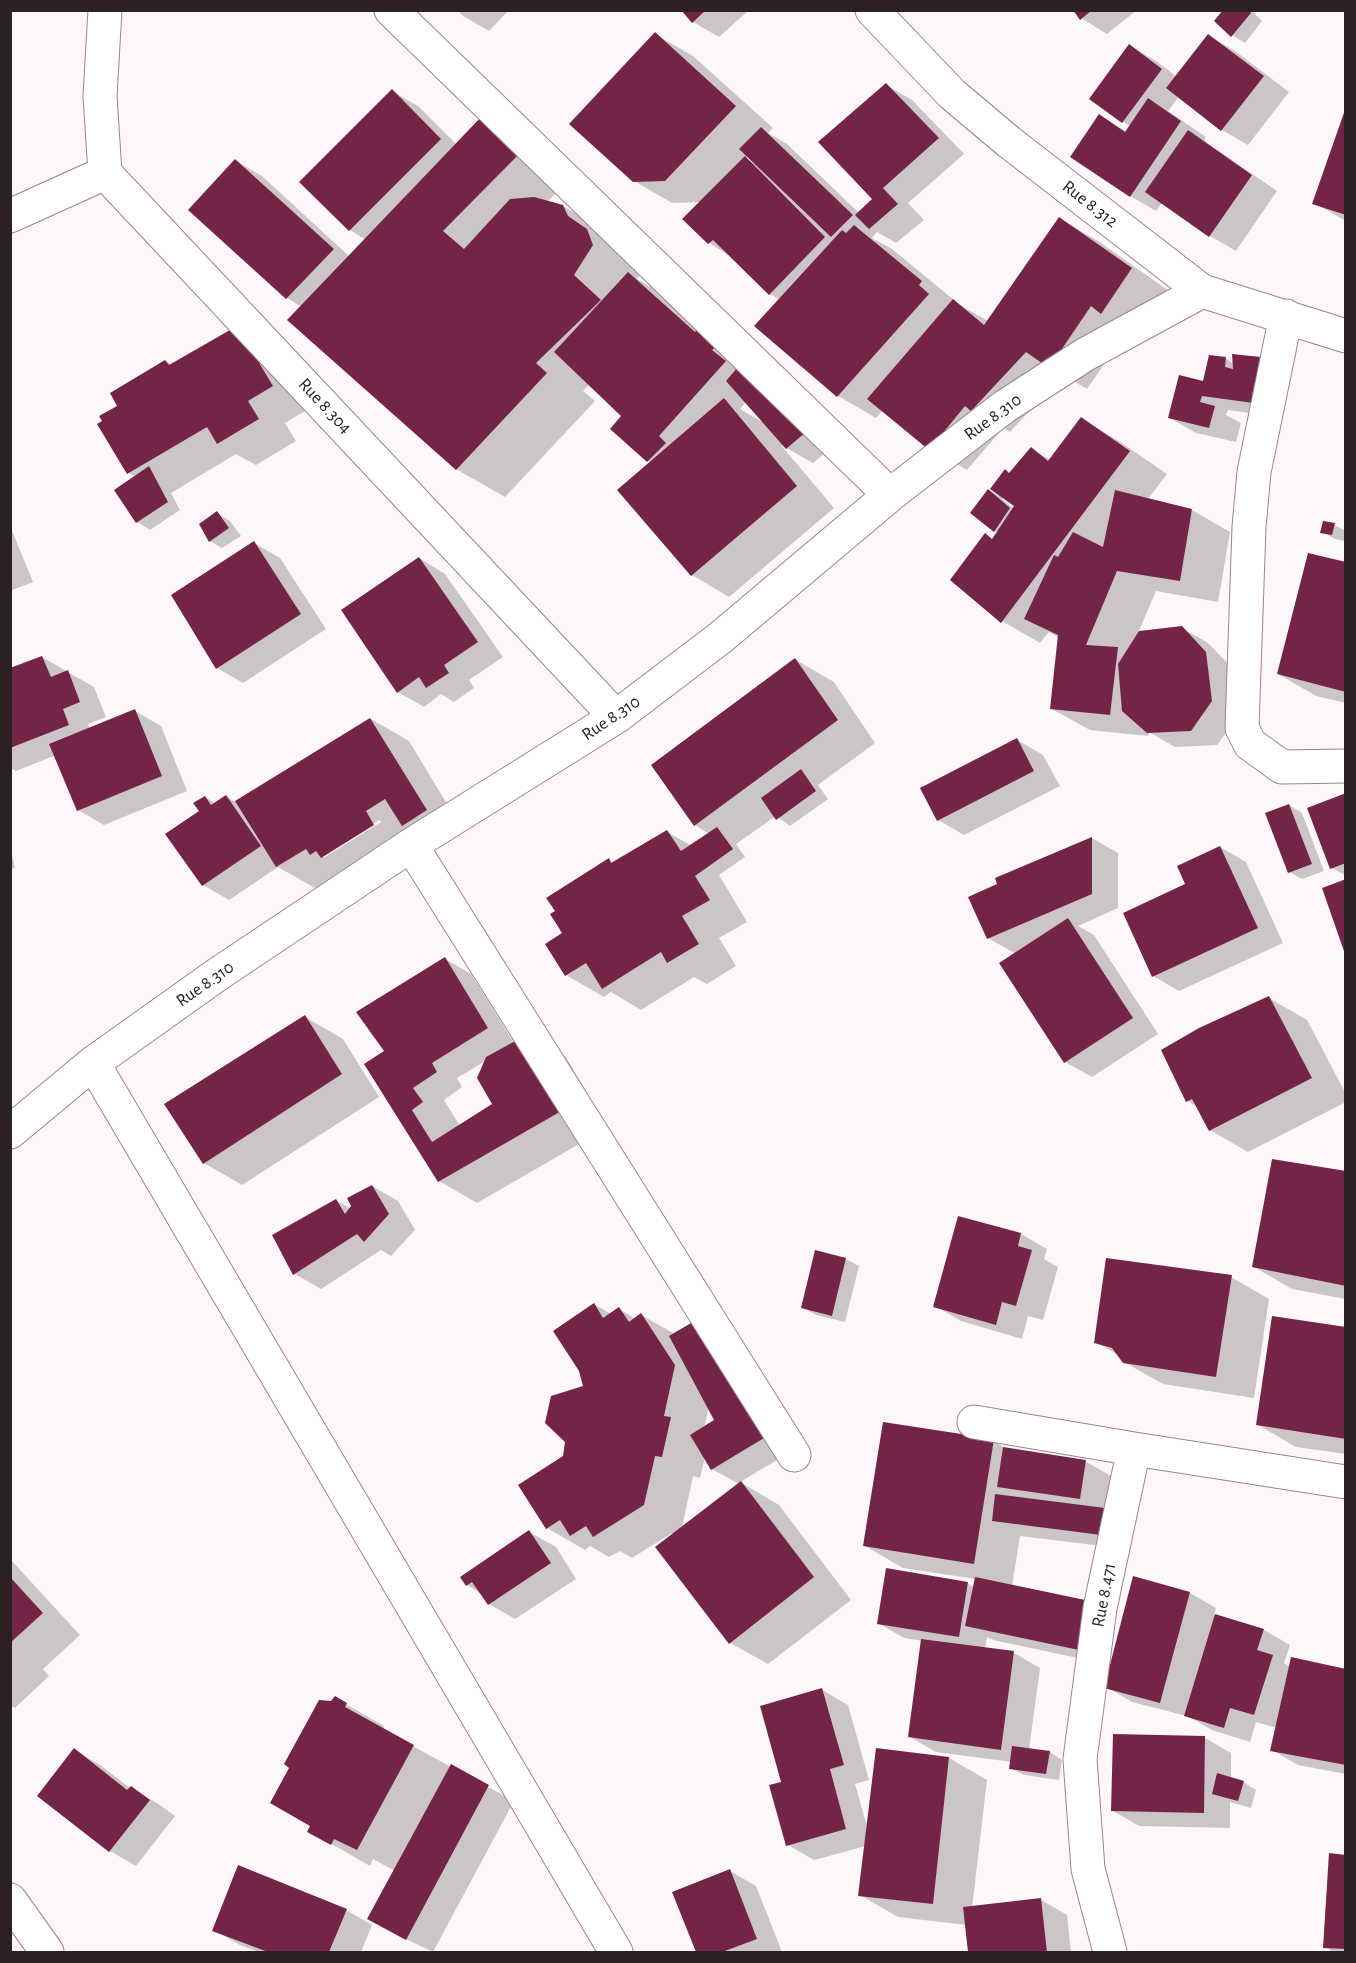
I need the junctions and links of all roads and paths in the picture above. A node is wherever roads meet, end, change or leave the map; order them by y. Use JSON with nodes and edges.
{"nodes":[{"id":1,"x":105,"y":10,"type":"edge"},
{"id":2,"x":391,"y":10,"type":"edge"},
{"id":3,"x":872,"y":10,"type":"edge"},
{"id":4,"x":105,"y":173,"type":"junction"},
{"id":5,"x":10,"y":216,"type":"edge"},
{"id":6,"x":1202,"y":291,"type":"junction"},
{"id":7,"x":1286,"y":316,"type":"junction"},
{"id":8,"x":1346,"y":336,"type":"edge"},
{"id":9,"x":890,"y":495,"type":"junction"},
{"id":10,"x":616,"y":717,"type":"junction"},
{"id":11,"x":1346,"y":766,"type":"edge"},
{"id":12,"x":411,"y":844,"type":"junction"},
{"id":13,"x":93,"y":1063,"type":"junction"},
{"id":14,"x":10,"y":1132,"type":"edge"},
{"id":15,"x":974,"y":1422,"type":"dead end"},
{"id":16,"x":1134,"y":1449,"type":"junction"},
{"id":17,"x":794,"y":1455,"type":"dead end"},
{"id":18,"x":1346,"y":1482,"type":"edge"},
{"id":19,"x":10,"y":1900,"type":"edge"},
{"id":20,"x":47,"y":1953,"type":"edge"},
{"id":21,"x":616,"y":1953,"type":"edge"},
{"id":22,"x":1110,"y":1953,"type":"edge"}],
"edges":[{"from":1,"to":4,"type":"street"},
{"from":2,"to":9,"type":"street"},
{"from":3,"to":6,"type":"street","name":"Rue 8.312"},
{"from":4,"to":5,"type":"street"},
{"from":4,"to":10,"type":"street","name":"Rue 8.304"},
{"from":6,"to":7,"type":"street","name":"Rue 8.312"},
{"from":6,"to":9,"type":"street","name":"Rue 8.310"},
{"from":7,"to":8,"type":"street","name":"Rue 8.312"},
{"from":7,"to":11,"type":"street"},
{"from":9,"to":10,"type":"street","name":"Rue 8.310"},
{"from":10,"to":12,"type":"street","name":"Rue 8.310"},
{"from":12,"to":13,"type":"street","name":"Rue 8.310"},
{"from":12,"to":17,"type":"street"},
{"from":13,"to":14,"type":"street","name":"Rue 8.310"},
{"from":13,"to":21,"type":"street"},
{"from":15,"to":16,"type":"street"},
{"from":16,"to":18,"type":"street"},
{"from":16,"to":22,"type":"street","name":"Rue 8.471"},
{"from":19,"to":20,"type":"street"}]}
